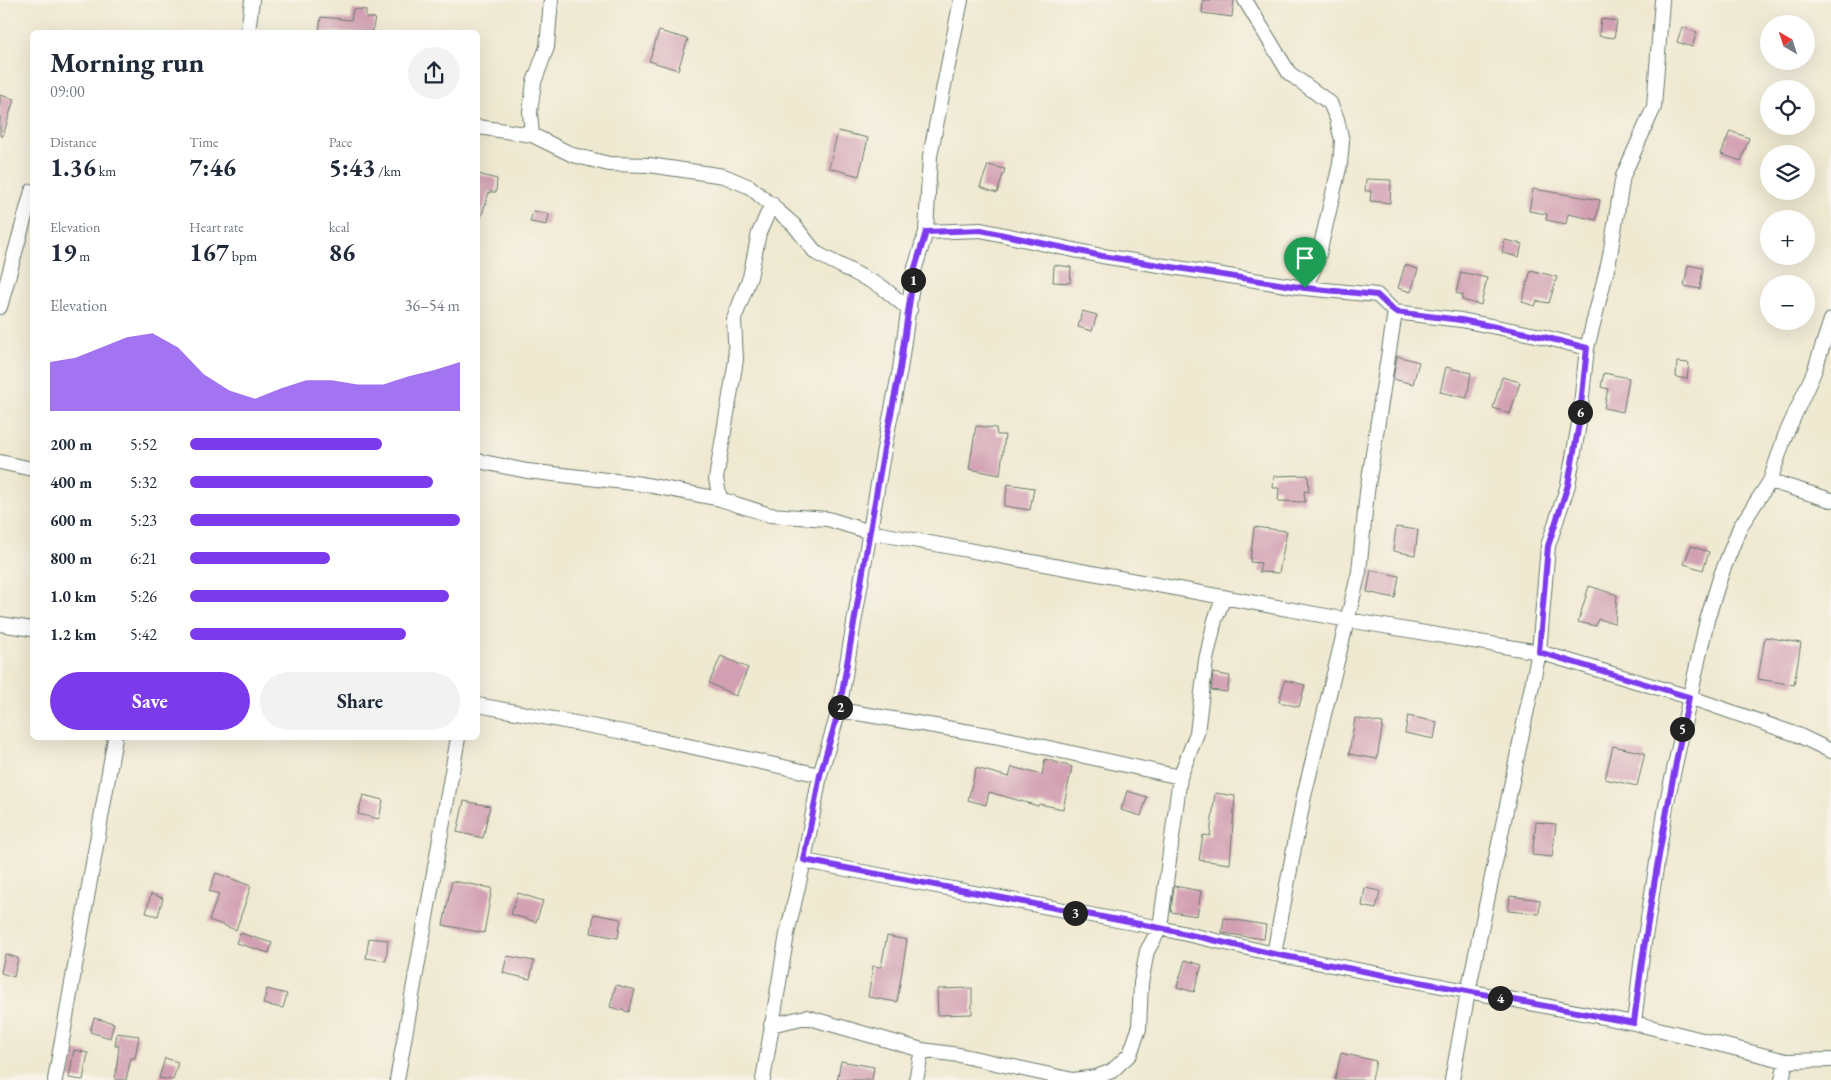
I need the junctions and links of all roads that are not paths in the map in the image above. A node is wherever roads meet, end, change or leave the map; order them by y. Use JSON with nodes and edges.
{"nodes":[{"id":1,"x":252,"y":0,"type":"edge"},
{"id":2,"x":551,"y":0,"type":"edge"},
{"id":3,"x":961,"y":0,"type":"edge"},
{"id":4,"x":1245,"y":0,"type":"edge"},
{"id":5,"x":1662,"y":0,"type":"edge"},
{"id":6,"x":248,"y":30,"type":"edge"},
{"id":7,"x":480,"y":127,"type":"edge"},
{"id":8,"x":532,"y":135,"type":"junction"},
{"id":9,"x":30,"y":198,"type":"edge"},
{"id":10,"x":772,"y":204,"type":"junction"},
{"id":11,"x":926,"y":232,"type":"junction"},
{"id":12,"x":1305,"y":288,"type":"junction"},
{"id":13,"x":0,"y":307,"type":"edge"},
{"id":14,"x":910,"y":310,"type":"junction"},
{"id":15,"x":1395,"y":312,"type":"junction"},
{"id":16,"x":1831,"y":320,"type":"edge"},
{"id":17,"x":1587,"y":348,"type":"junction"},
{"id":18,"x":0,"y":462,"type":"edge"},
{"id":19,"x":480,"y":462,"type":"edge"},
{"id":20,"x":30,"y":469,"type":"edge"},
{"id":21,"x":1770,"y":481,"type":"junction"},
{"id":22,"x":720,"y":499,"type":"junction"},
{"id":23,"x":1831,"y":500,"type":"edge"},
{"id":24,"x":870,"y":532,"type":"junction"},
{"id":25,"x":1224,"y":597,"type":"junction"},
{"id":26,"x":1348,"y":620,"type":"junction"},
{"id":27,"x":0,"y":624,"type":"edge"},
{"id":28,"x":30,"y":629,"type":"edge"},
{"id":29,"x":1539,"y":652,"type":"junction"},
{"id":30,"x":1689,"y":697,"type":"junction"},
{"id":31,"x":480,"y":705,"type":"edge"},
{"id":32,"x":839,"y":710,"type":"junction"},
{"id":33,"x":115,"y":740,"type":"edge"},
{"id":34,"x":458,"y":740,"type":"edge"},
{"id":35,"x":1831,"y":751,"type":"edge"},
{"id":36,"x":820,"y":775,"type":"junction"},
{"id":37,"x":1180,"y":777,"type":"junction"},
{"id":38,"x":804,"y":860,"type":"junction"},
{"id":39,"x":1160,"y":928,"type":"junction"},
{"id":40,"x":1274,"y":954,"type":"junction"},
{"id":41,"x":1468,"y":992,"type":"junction"},
{"id":42,"x":1634,"y":1023,"type":"junction"},
{"id":43,"x":771,"y":1025,"type":"junction"},
{"id":44,"x":922,"y":1050,"type":"junction"},
{"id":45,"x":1831,"y":1060,"type":"edge"},
{"id":46,"x":1786,"y":1061,"type":"junction"},
{"id":47,"x":55,"y":1080,"type":"edge"},
{"id":48,"x":397,"y":1080,"type":"edge"},
{"id":49,"x":763,"y":1080,"type":"edge"},
{"id":50,"x":916,"y":1080,"type":"edge"},
{"id":51,"x":1073,"y":1080,"type":"edge"},
{"id":52,"x":1452,"y":1080,"type":"edge"},
{"id":53,"x":1782,"y":1080,"type":"edge"}],
"edges":[{"from":1,"to":6,"type":"street"},
{"from":2,"to":8,"type":"street"},
{"from":3,"to":11,"type":"street"},
{"from":4,"to":12,"type":"street"},
{"from":5,"to":17,"type":"street"},
{"from":7,"to":8,"type":"street"},
{"from":8,"to":10,"type":"street"},
{"from":9,"to":13,"type":"street"},
{"from":10,"to":14,"type":"street"},
{"from":10,"to":22,"type":"street"},
{"from":11,"to":12,"type":"street"},
{"from":11,"to":14,"type":"street"},
{"from":12,"to":15,"type":"street"},
{"from":14,"to":24,"type":"street"},
{"from":15,"to":17,"type":"street"},
{"from":15,"to":26,"type":"street"},
{"from":16,"to":21,"type":"street"},
{"from":17,"to":29,"type":"street"},
{"from":18,"to":20,"type":"street"},
{"from":19,"to":22,"type":"street"},
{"from":21,"to":23,"type":"street"},
{"from":21,"to":30,"type":"street"},
{"from":22,"to":24,"type":"street"},
{"from":24,"to":25,"type":"street"},
{"from":24,"to":32,"type":"street"},
{"from":25,"to":26,"type":"street"},
{"from":25,"to":37,"type":"street"},
{"from":26,"to":29,"type":"street"},
{"from":26,"to":40,"type":"street"},
{"from":27,"to":28,"type":"street"},
{"from":29,"to":30,"type":"street"},
{"from":29,"to":41,"type":"street"},
{"from":30,"to":35,"type":"street"},
{"from":30,"to":42,"type":"street"},
{"from":31,"to":36,"type":"street"},
{"from":32,"to":36,"type":"street"},
{"from":32,"to":37,"type":"street"},
{"from":33,"to":47,"type":"street"},
{"from":34,"to":48,"type":"street"},
{"from":36,"to":38,"type":"street"},
{"from":37,"to":39,"type":"street"},
{"from":38,"to":39,"type":"street"},
{"from":38,"to":43,"type":"street"},
{"from":39,"to":40,"type":"street"},
{"from":39,"to":51,"type":"street"},
{"from":40,"to":41,"type":"street"},
{"from":41,"to":42,"type":"street"},
{"from":41,"to":52,"type":"street"},
{"from":42,"to":46,"type":"street"},
{"from":43,"to":44,"type":"street"},
{"from":43,"to":49,"type":"street"},
{"from":44,"to":50,"type":"street"},
{"from":44,"to":51,"type":"street"},
{"from":45,"to":46,"type":"street"},
{"from":46,"to":53,"type":"street"}]}
